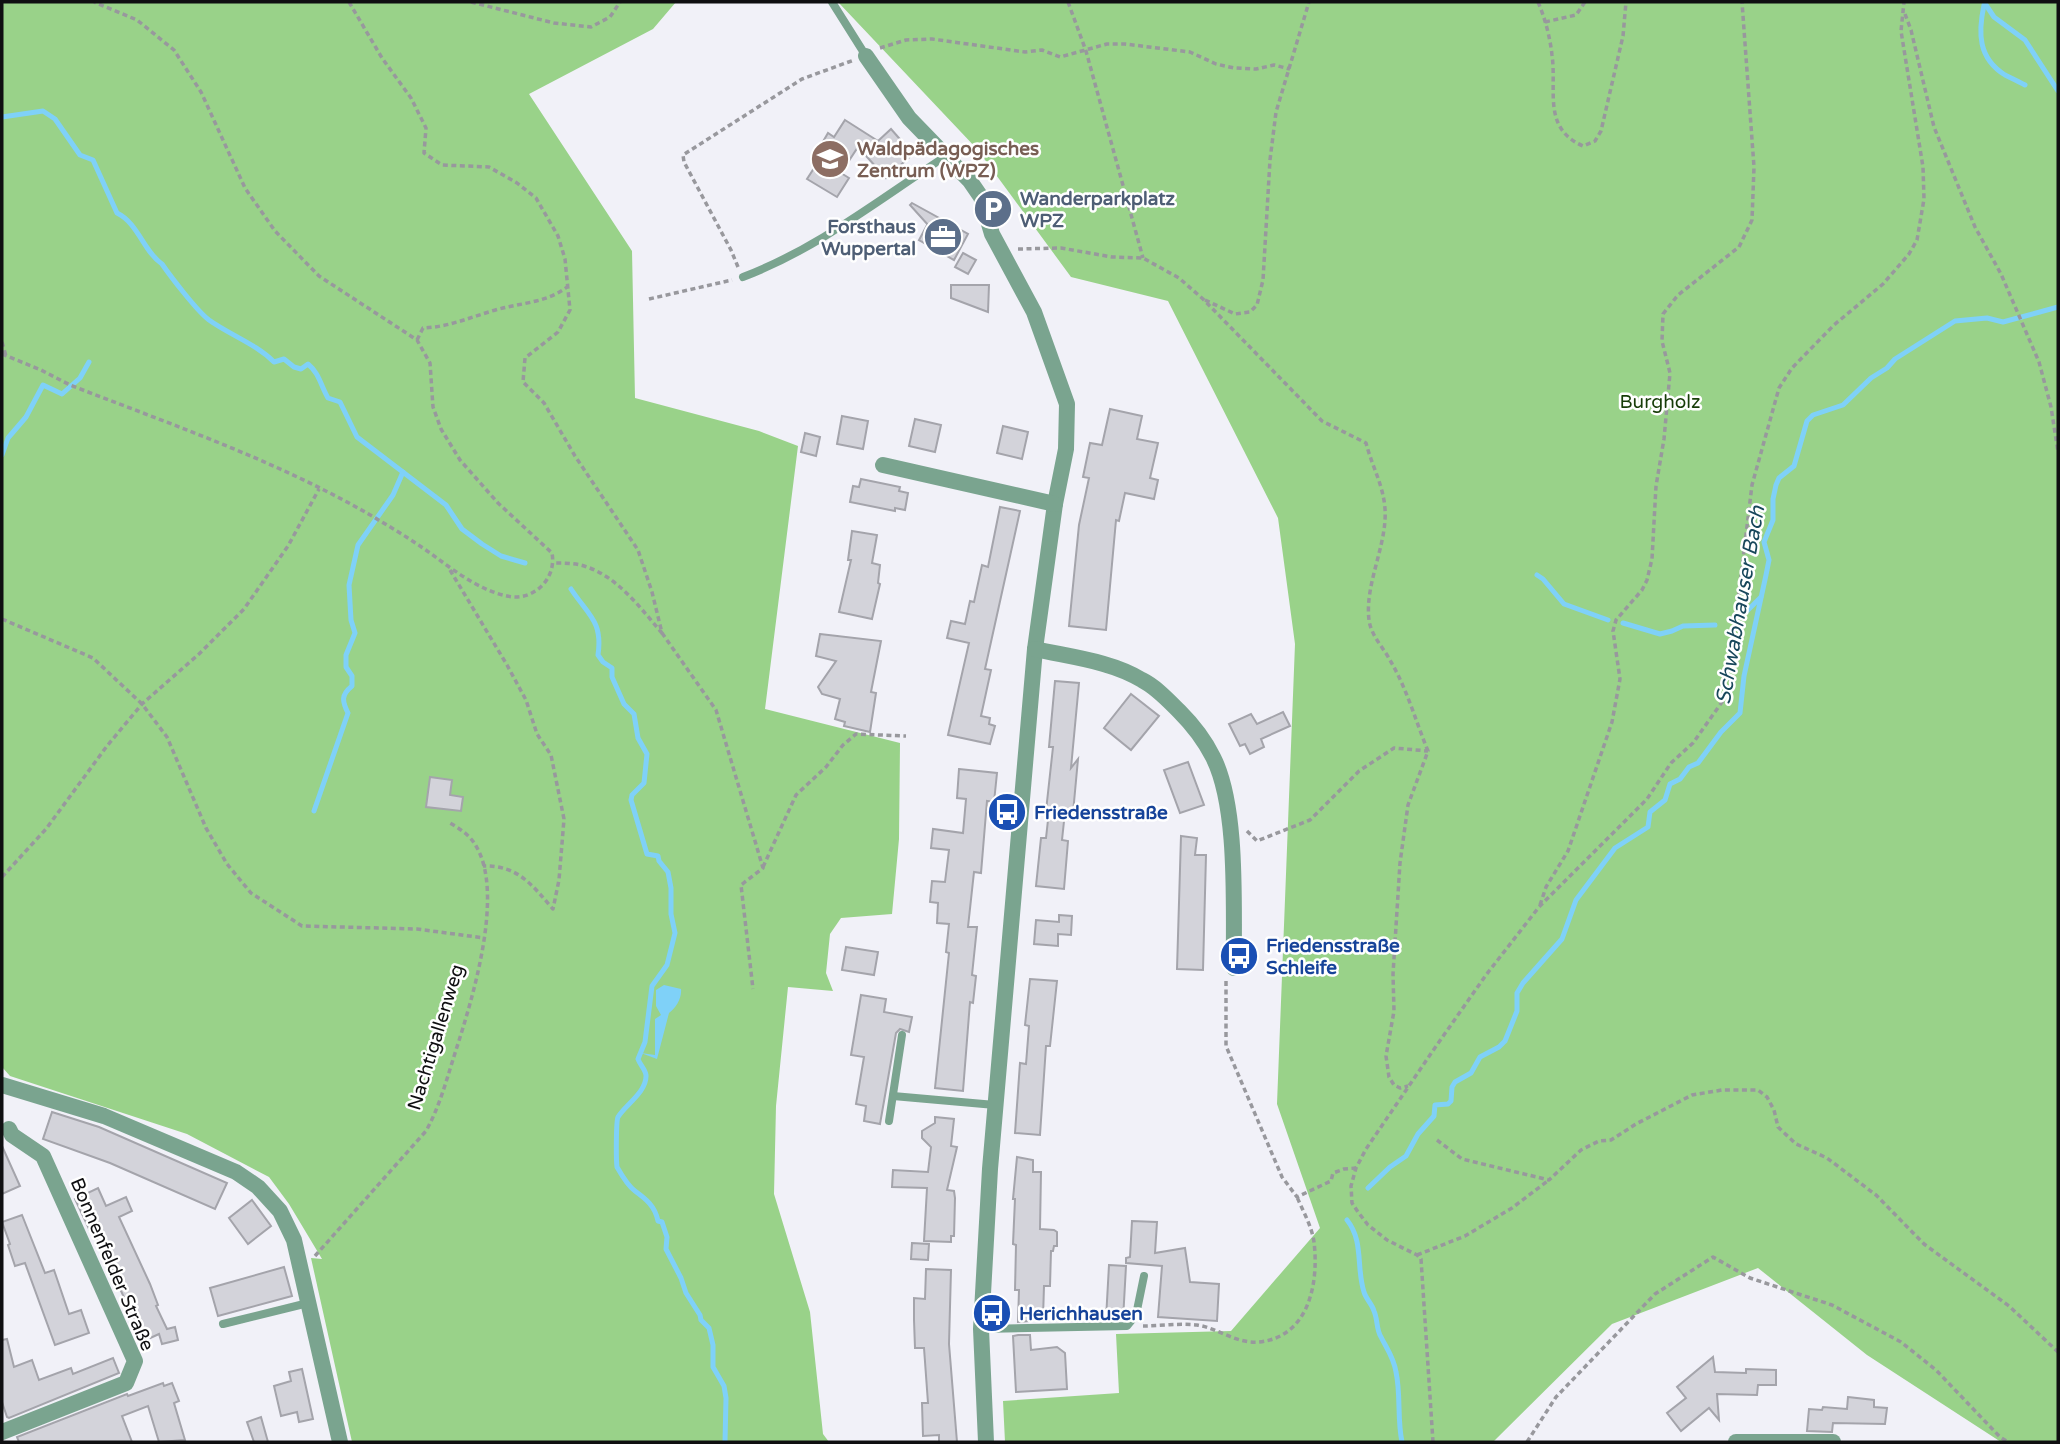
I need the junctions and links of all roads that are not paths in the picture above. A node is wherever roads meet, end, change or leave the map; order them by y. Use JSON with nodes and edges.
{"nodes":[{"id":1,"x":832,"y":2,"type":"edge"},
{"id":2,"x":866,"y":56,"type":"joint"},
{"id":3,"x":946,"y":156,"type":"junction"},
{"id":4,"x":743,"y":277,"type":"road end"},
{"id":5,"x":883,"y":465,"type":"dead end"},
{"id":6,"x":1055,"y":503,"type":"junction"},
{"id":7,"x":1035,"y":649,"type":"junction"},
{"id":8,"x":1234,"y":968,"type":"road end"},
{"id":9,"x":902,"y":1035,"type":"dead end"},
{"id":10,"x":2,"y":1085,"type":"edge"},
{"id":11,"x":892,"y":1096,"type":"junction"},
{"id":12,"x":995,"y":1105,"type":"junction"},
{"id":13,"x":888,"y":1121,"type":"dead end"},
{"id":14,"x":9,"y":1129,"type":"dead end"},
{"id":15,"x":1144,"y":1276,"type":"dead end"},
{"id":16,"x":308,"y":1303,"type":"junction"},
{"id":17,"x":223,"y":1324,"type":"dead end"},
{"id":18,"x":981,"y":1329,"type":"junction"},
{"id":19,"x":2,"y":1432,"type":"edge"},
{"id":20,"x":340,"y":1442,"type":"edge"},
{"id":21,"x":986,"y":1442,"type":"edge"},
{"id":22,"x":1736,"y":1442,"type":"edge"},
{"id":23,"x":1833,"y":1442,"type":"edge"}],
"edges":[{"from":1,"to":2,"type":"lane"},
{"from":2,"to":3,"type":"street"},
{"from":3,"to":4,"type":"lane"},
{"from":3,"to":6,"type":"street"},
{"from":5,"to":6,"type":"street"},
{"from":6,"to":7,"type":"street"},
{"from":7,"to":8,"type":"street"},
{"from":7,"to":12,"type":"street"},
{"from":9,"to":11,"type":"lane"},
{"from":10,"to":16,"type":"street"},
{"from":11,"to":12,"type":"lane"},
{"from":11,"to":13,"type":"lane"},
{"from":12,"to":18,"type":"street"},
{"from":14,"to":19,"type":"street","name":"Bonnenfelder Straße"},
{"from":15,"to":18,"type":"lane"},
{"from":16,"to":17,"type":"lane"},
{"from":16,"to":20,"type":"street"},
{"from":18,"to":21,"type":"street"},
{"from":22,"to":23,"type":"street"}]}
